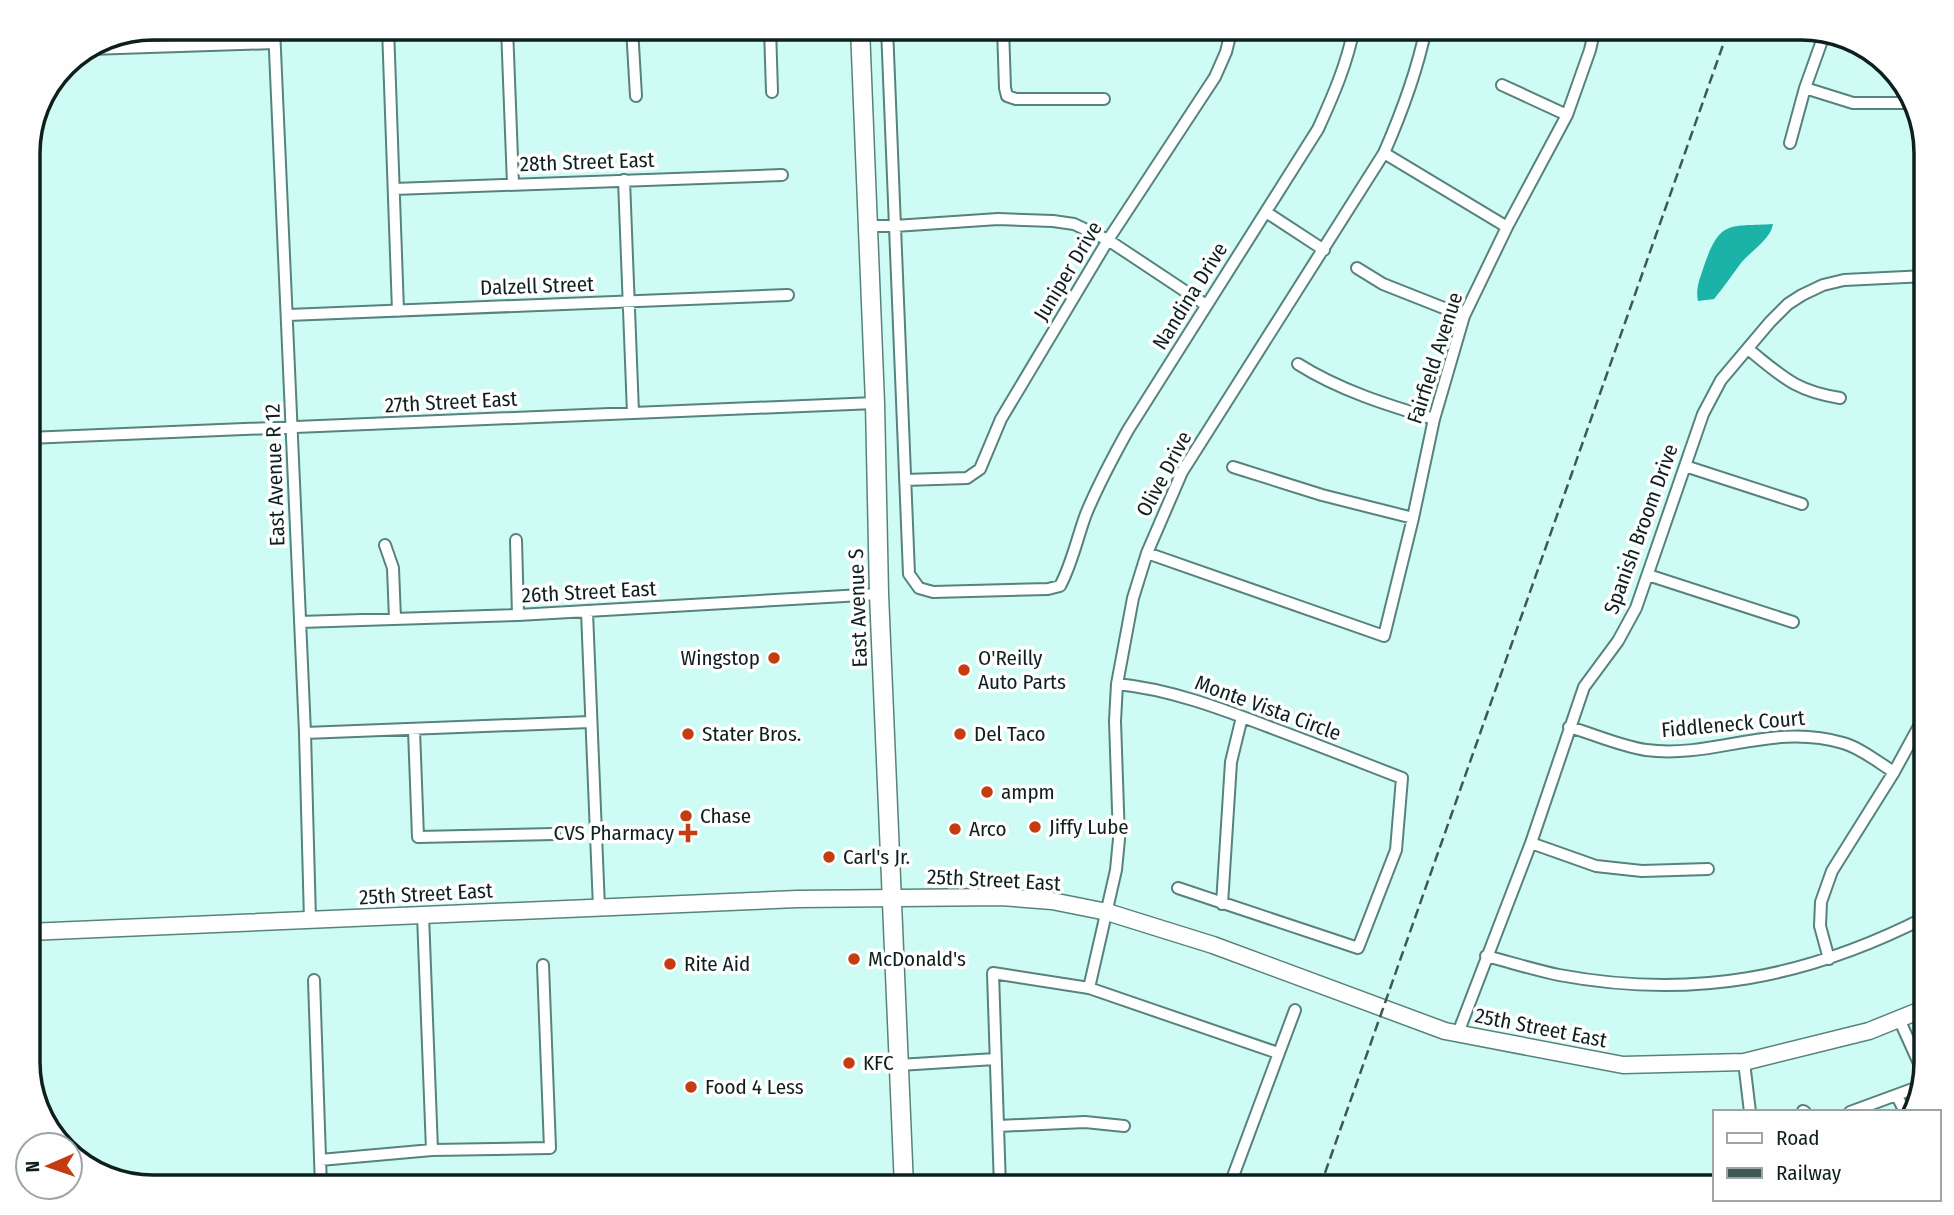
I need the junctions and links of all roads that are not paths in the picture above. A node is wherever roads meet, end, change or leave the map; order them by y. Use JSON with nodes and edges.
{"nodes":[{"id":1,"x":388,"y":40,"type":"edge"},
{"id":2,"x":507,"y":40,"type":"edge"},
{"id":3,"x":633,"y":40,"type":"edge"},
{"id":4,"x":770,"y":40,"type":"edge"},
{"id":5,"x":860,"y":40,"type":"edge"},
{"id":6,"x":887,"y":40,"type":"edge"},
{"id":7,"x":1003,"y":40,"type":"edge"},
{"id":8,"x":1229,"y":40,"type":"edge"},
{"id":9,"x":1352,"y":40,"type":"edge"},
{"id":10,"x":1423,"y":40,"type":"edge"},
{"id":11,"x":1592,"y":40,"type":"edge"},
{"id":12,"x":144,"y":41,"type":"edge"},
{"id":13,"x":1821,"y":42,"type":"edge"},
{"id":14,"x":274,"y":43,"type":"joint"},
{"id":15,"x":144,"y":47,"type":"junction"},
{"id":16,"x":113,"y":48,"type":"edge"},
{"id":17,"x":1502,"y":85,"type":"dead end"},
{"id":18,"x":1805,"y":89,"type":"junction"},
{"id":19,"x":772,"y":92,"type":"dead end"},
{"id":20,"x":636,"y":96,"type":"dead end"},
{"id":21,"x":1104,"y":99,"type":"dead end"},
{"id":22,"x":1901,"y":103,"type":"edge"},
{"id":23,"x":1567,"y":115,"type":"junction"},
{"id":24,"x":1790,"y":143,"type":"dead end"},
{"id":25,"x":1384,"y":153,"type":"junction"},
{"id":26,"x":782,"y":175,"type":"dead end"},
{"id":27,"x":624,"y":180,"type":"junction"},
{"id":28,"x":513,"y":184,"type":"junction"},
{"id":29,"x":394,"y":189,"type":"junction"},
{"id":30,"x":1266,"y":212,"type":"junction"},
{"id":31,"x":868,"y":226,"type":"junction"},
{"id":32,"x":895,"y":226,"type":"junction"},
{"id":33,"x":1507,"y":227,"type":"junction"},
{"id":34,"x":1108,"y":240,"type":"junction"},
{"id":35,"x":1324,"y":250,"type":"junction"},
{"id":36,"x":1357,"y":268,"type":"dead end"},
{"id":37,"x":1914,"y":277,"type":"edge"},
{"id":38,"x":788,"y":295,"type":"dead end"},
{"id":39,"x":628,"y":301,"type":"junction"},
{"id":40,"x":1206,"y":305,"type":"junction"},
{"id":41,"x":398,"y":311,"type":"junction"},
{"id":42,"x":288,"y":315,"type":"junction"},
{"id":43,"x":1464,"y":316,"type":"junction"},
{"id":44,"x":1748,"y":349,"type":"junction"},
{"id":45,"x":1298,"y":364,"type":"dead end"},
{"id":46,"x":1840,"y":398,"type":"dead end"},
{"id":47,"x":875,"y":403,"type":"junction"},
{"id":48,"x":633,"y":413,"type":"junction"},
{"id":49,"x":1434,"y":419,"type":"junction"},
{"id":50,"x":292,"y":428,"type":"junction"},
{"id":51,"x":40,"y":438,"type":"edge"},
{"id":52,"x":1685,"y":466,"type":"junction"},
{"id":53,"x":1233,"y":467,"type":"dead end"},
{"id":54,"x":905,"y":480,"type":"junction"},
{"id":55,"x":1802,"y":504,"type":"dead end"},
{"id":56,"x":1413,"y":518,"type":"junction"},
{"id":57,"x":516,"y":540,"type":"dead end"},
{"id":58,"x":385,"y":545,"type":"dead end"},
{"id":59,"x":1147,"y":553,"type":"junction"},
{"id":60,"x":1648,"y":575,"type":"junction"},
{"id":61,"x":879,"y":594,"type":"junction"},
{"id":62,"x":587,"y":612,"type":"junction"},
{"id":63,"x":518,"y":615,"type":"junction"},
{"id":64,"x":395,"y":619,"type":"junction"},
{"id":65,"x":300,"y":622,"type":"junction"},
{"id":66,"x":1793,"y":622,"type":"dead end"},
{"id":67,"x":1117,"y":684,"type":"junction"},
{"id":68,"x":1242,"y":716,"type":"junction"},
{"id":69,"x":590,"y":722,"type":"junction"},
{"id":70,"x":1569,"y":727,"type":"junction"},
{"id":71,"x":414,"y":730,"type":"junction"},
{"id":72,"x":305,"y":733,"type":"junction"},
{"id":73,"x":1914,"y":736,"type":"edge"},
{"id":74,"x":1894,"y":772,"type":"junction"},
{"id":75,"x":554,"y":834,"type":"dead end"},
{"id":76,"x":1531,"y":842,"type":"junction"},
{"id":77,"x":1708,"y":869,"type":"dead end"},
{"id":78,"x":1178,"y":888,"type":"dead end"},
{"id":79,"x":892,"y":898,"type":"junction"},
{"id":80,"x":1222,"y":904,"type":"junction"},
{"id":81,"x":599,"y":908,"type":"junction"},
{"id":82,"x":1107,"y":912,"type":"junction"},
{"id":83,"x":423,"y":915,"type":"junction"},
{"id":84,"x":310,"y":920,"type":"junction"},
{"id":85,"x":1914,"y":923,"type":"edge"},
{"id":86,"x":40,"y":931,"type":"edge"},
{"id":87,"x":1486,"y":956,"type":"junction"},
{"id":88,"x":1829,"y":959,"type":"junction"},
{"id":89,"x":543,"y":965,"type":"dead end"},
{"id":90,"x":314,"y":980,"type":"dead end"},
{"id":91,"x":1089,"y":988,"type":"junction"},
{"id":92,"x":1295,"y":1010,"type":"dead end"},
{"id":93,"x":1914,"y":1013,"type":"edge"},
{"id":94,"x":1899,"y":1018,"type":"junction"},
{"id":95,"x":1458,"y":1033,"type":"junction"},
{"id":96,"x":1914,"y":1052,"type":"edge"},
{"id":97,"x":1278,"y":1053,"type":"junction"},
{"id":98,"x":996,"y":1059,"type":"junction"},
{"id":99,"x":1744,"y":1062,"type":"junction"},
{"id":100,"x":900,"y":1065,"type":"junction"},
{"id":101,"x":1910,"y":1090,"type":"edge"},
{"id":102,"x":1897,"y":1096,"type":"junction"},
{"id":103,"x":1903,"y":1109,"type":"edge"},
{"id":104,"x":1750,"y":1110,"type":"edge"},
{"id":105,"x":1856,"y":1110,"type":"edge"},
{"id":106,"x":999,"y":1126,"type":"junction"},
{"id":107,"x":1124,"y":1126,"type":"dead end"},
{"id":108,"x":432,"y":1150,"type":"junction"},
{"id":109,"x":320,"y":1160,"type":"junction"},
{"id":110,"x":321,"y":1175,"type":"edge"},
{"id":111,"x":904,"y":1175,"type":"edge"},
{"id":112,"x":1000,"y":1175,"type":"edge"},
{"id":113,"x":1232,"y":1175,"type":"edge"}],
"edges":[{"from":1,"to":29,"type":"street"},
{"from":2,"to":28,"type":"street"},
{"from":3,"to":20,"type":"street"},
{"from":4,"to":19,"type":"street"},
{"from":5,"to":31,"type":"main road","name":"East Avenue S"},
{"from":6,"to":32,"type":"street"},
{"from":7,"to":21,"type":"street"},
{"from":8,"to":34,"type":"street","name":"Juniper Drive"},
{"from":9,"to":30,"type":"street","name":"Nandina Drive"},
{"from":10,"to":25,"type":"street","name":"Olive Drive"},
{"from":11,"to":23,"type":"street","name":"Fairfield Avenue"},
{"from":12,"to":15,"type":"street"},
{"from":13,"to":18,"type":"street"},
{"from":14,"to":15,"type":"street"},
{"from":14,"to":42,"type":"street","name":"East Avenue R 12"},
{"from":15,"to":16,"type":"street"},
{"from":17,"to":23,"type":"street"},
{"from":18,"to":22,"type":"street"},
{"from":18,"to":24,"type":"street"},
{"from":23,"to":33,"type":"street","name":"Fairfield Avenue"},
{"from":25,"to":33,"type":"street"},
{"from":25,"to":35,"type":"street","name":"Olive Drive"},
{"from":26,"to":27,"type":"street","name":"28th Street East"},
{"from":27,"to":28,"type":"street","name":"28th Street East"},
{"from":27,"to":39,"type":"street"},
{"from":28,"to":29,"type":"street","name":"28th Street East"},
{"from":29,"to":41,"type":"street"},
{"from":30,"to":35,"type":"street"},
{"from":30,"to":40,"type":"street","name":"Nandina Drive"},
{"from":31,"to":32,"type":"street"},
{"from":31,"to":47,"type":"main road","name":"East Avenue S"},
{"from":32,"to":34,"type":"street"},
{"from":32,"to":54,"type":"street"},
{"from":33,"to":43,"type":"street","name":"Fairfield Avenue"},
{"from":34,"to":40,"type":"street"},
{"from":34,"to":54,"type":"street","name":"Juniper Drive"},
{"from":35,"to":59,"type":"street","name":"Olive Drive"},
{"from":36,"to":43,"type":"street"},
{"from":37,"to":44,"type":"street","name":"Spanish Broom Drive"},
{"from":38,"to":39,"type":"street","name":"Dalzell Street"},
{"from":39,"to":41,"type":"street","name":"Dalzell Street"},
{"from":39,"to":48,"type":"street"},
{"from":40,"to":54,"type":"street","name":"Nandina Drive"},
{"from":41,"to":42,"type":"street","name":"Dalzell Street"},
{"from":42,"to":50,"type":"street","name":"East Avenue R 12"},
{"from":43,"to":49,"type":"street","name":"Fairfield Avenue"},
{"from":44,"to":46,"type":"street"},
{"from":44,"to":52,"type":"street","name":"Spanish Broom Drive"},
{"from":45,"to":49,"type":"street"},
{"from":47,"to":48,"type":"street","name":"27th Street East"},
{"from":47,"to":61,"type":"main road","name":"East Avenue S"},
{"from":48,"to":50,"type":"street","name":"27th Street East"},
{"from":49,"to":56,"type":"street","name":"Fairfield Avenue"},
{"from":50,"to":51,"type":"street","name":"27th Street East"},
{"from":50,"to":65,"type":"street","name":"East Avenue R 12"},
{"from":52,"to":55,"type":"street"},
{"from":52,"to":60,"type":"street","name":"Spanish Broom Drive"},
{"from":53,"to":56,"type":"street"},
{"from":56,"to":59,"type":"street","name":"Fairfield Avenue"},
{"from":57,"to":63,"type":"street"},
{"from":58,"to":64,"type":"street"},
{"from":59,"to":67,"type":"street","name":"Olive Drive"},
{"from":60,"to":66,"type":"street"},
{"from":60,"to":70,"type":"street","name":"Spanish Broom Drive"},
{"from":61,"to":62,"type":"street","name":"26th Street East"},
{"from":61,"to":79,"type":"main road","name":"East Avenue S"},
{"from":62,"to":63,"type":"street","name":"26th Street East"},
{"from":62,"to":69,"type":"street"},
{"from":63,"to":64,"type":"street","name":"26th Street East"},
{"from":64,"to":65,"type":"street","name":"26th Street East"},
{"from":65,"to":72,"type":"street","name":"East Avenue R 12"},
{"from":67,"to":68,"type":"street","name":"Monte Vista Circle"},
{"from":67,"to":82,"type":"street","name":"Olive Drive"},
{"from":68,"to":80,"type":"street"},
{"from":68,"to":80,"type":"street","name":"Monte Vista Circle"},
{"from":69,"to":71,"type":"street"},
{"from":69,"to":81,"type":"street"},
{"from":70,"to":74,"type":"street","name":"Fiddleneck Court"},
{"from":70,"to":76,"type":"street","name":"Spanish Broom Drive"},
{"from":71,"to":72,"type":"street"},
{"from":71,"to":75,"type":"street"},
{"from":72,"to":84,"type":"street","name":"East Avenue R 12"},
{"from":73,"to":74,"type":"street"},
{"from":74,"to":88,"type":"street"},
{"from":76,"to":77,"type":"street"},
{"from":76,"to":87,"type":"street","name":"Spanish Broom Drive"},
{"from":78,"to":80,"type":"street"},
{"from":79,"to":81,"type":"main road","name":"25th Street East"},
{"from":79,"to":82,"type":"main road","name":"25th Street East"},
{"from":79,"to":100,"type":"main road","name":"East Avenue S"},
{"from":81,"to":83,"type":"main road","name":"25th Street East"},
{"from":82,"to":91,"type":"street","name":"Olive Drive"},
{"from":82,"to":95,"type":"main road","name":"25th Street East"},
{"from":83,"to":84,"type":"main road","name":"25th Street East"},
{"from":83,"to":108,"type":"street"},
{"from":84,"to":86,"type":"main road","name":"25th Street East"},
{"from":85,"to":88,"type":"street"},
{"from":87,"to":88,"type":"street"},
{"from":87,"to":95,"type":"street","name":"Spanish Broom Drive"},
{"from":89,"to":108,"type":"street"},
{"from":90,"to":109,"type":"street"},
{"from":91,"to":97,"type":"street"},
{"from":91,"to":98,"type":"street"},
{"from":92,"to":97,"type":"street"},
{"from":93,"to":94,"type":"main road","name":"25th Street East"},
{"from":94,"to":96,"type":"street"},
{"from":94,"to":99,"type":"main road","name":"25th Street East"},
{"from":95,"to":99,"type":"main road","name":"25th Street East"},
{"from":97,"to":113,"type":"street"},
{"from":98,"to":100,"type":"street"},
{"from":98,"to":106,"type":"street"},
{"from":99,"to":104,"type":"street"},
{"from":100,"to":111,"type":"main road","name":"East Avenue S"},
{"from":101,"to":102,"type":"street"},
{"from":102,"to":103,"type":"street"},
{"from":102,"to":105,"type":"street"},
{"from":106,"to":107,"type":"street"},
{"from":106,"to":112,"type":"street"},
{"from":108,"to":109,"type":"street"},
{"from":109,"to":110,"type":"street"}]}
